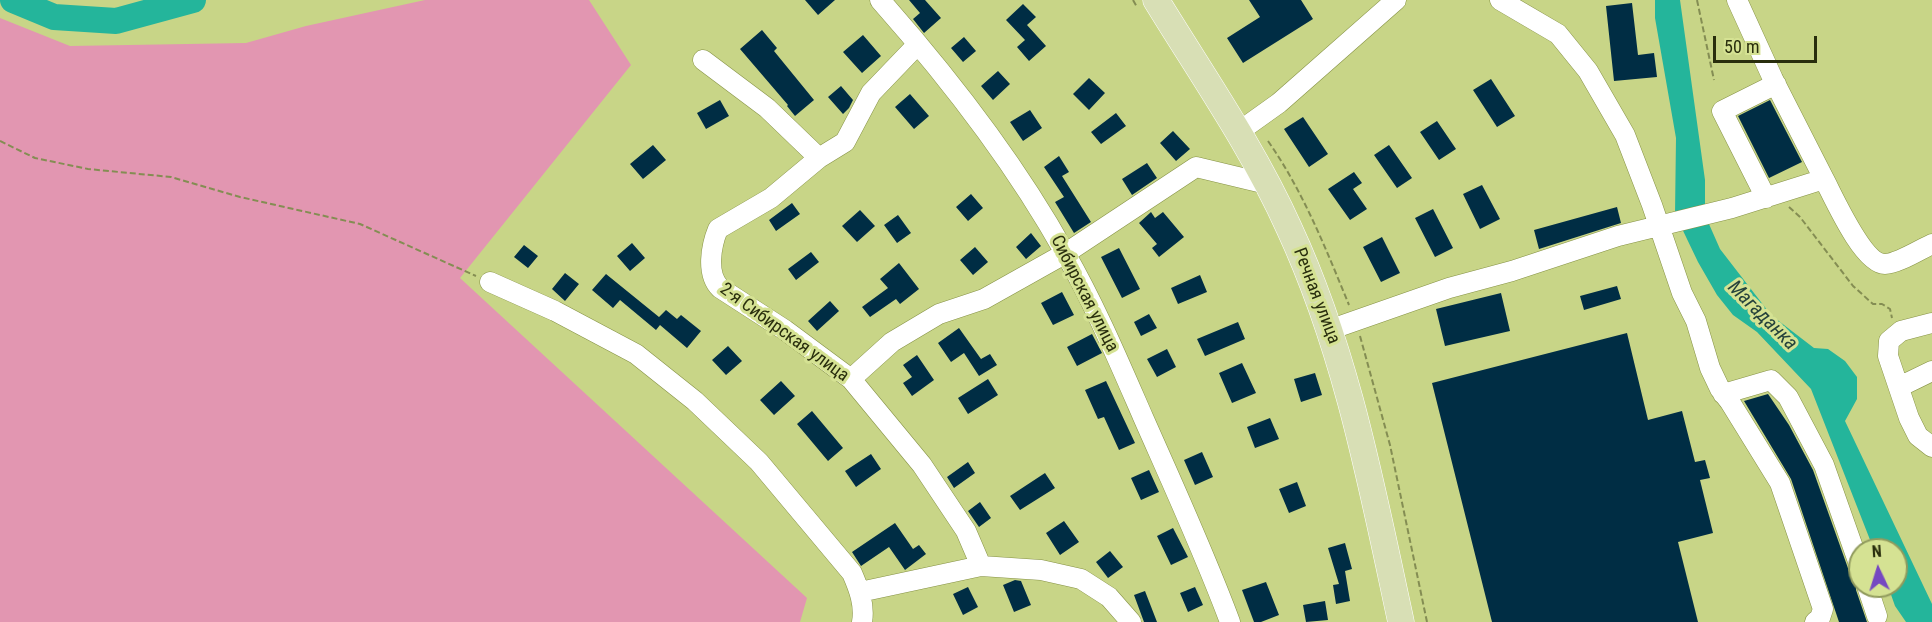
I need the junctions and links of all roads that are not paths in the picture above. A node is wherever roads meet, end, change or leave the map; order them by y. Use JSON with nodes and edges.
{"nodes":[{"id":1,"x":880,"y":0,"type":"edge"},
{"id":2,"x":1396,"y":0,"type":"edge"},
{"id":3,"x":1500,"y":0,"type":"edge"},
{"id":4,"x":1737,"y":0,"type":"edge"},
{"id":5,"x":1147,"y":5,"type":"edge"},
{"id":6,"x":918,"y":44,"type":"junction"},
{"id":7,"x":703,"y":60,"type":"dead end"},
{"id":8,"x":1776,"y":84,"type":"junction"},
{"id":9,"x":1237,"y":133,"type":"junction"},
{"id":10,"x":819,"y":158,"type":"junction"},
{"id":11,"x":1824,"y":179,"type":"junction"},
{"id":12,"x":1267,"y":184,"type":"junction"},
{"id":13,"x":1774,"y":195,"type":"junction"},
{"id":14,"x":1662,"y":227,"type":"junction"},
{"id":15,"x":1932,"y":244,"type":"edge"},
{"id":16,"x":1066,"y":253,"type":"junction"},
{"id":17,"x":489,"y":282,"type":"road end"},
{"id":18,"x":1932,"y":323,"type":"edge"},
{"id":19,"x":1329,"y":330,"type":"junction"},
{"id":20,"x":1932,"y":371,"type":"edge"},
{"id":21,"x":851,"y":379,"type":"junction"},
{"id":22,"x":1899,"y":387,"type":"junction"},
{"id":23,"x":1723,"y":394,"type":"junction"},
{"id":24,"x":1932,"y":447,"type":"edge"},
{"id":25,"x":1850,"y":538,"type":"edge"},
{"id":26,"x":981,"y":566,"type":"junction"},
{"id":27,"x":860,"y":592,"type":"junction"},
{"id":28,"x":1871,"y":598,"type":"edge"},
{"id":29,"x":1877,"y":616,"type":"dead end"},
{"id":30,"x":1225,"y":620,"type":"edge"},
{"id":31,"x":862,"y":622,"type":"edge"},
{"id":32,"x":1131,"y":622,"type":"edge"},
{"id":33,"x":1401,"y":622,"type":"edge"},
{"id":34,"x":1815,"y":622,"type":"edge"}],
"edges":[{"from":1,"to":6,"type":"street","name":"Сибирская улица"},
{"from":2,"to":9,"type":"street"},
{"from":3,"to":14,"type":"street"},
{"from":4,"to":8,"type":"street"},
{"from":5,"to":9,"type":"main road","name":"Речная улица"},
{"from":6,"to":10,"type":"street","name":"2-я Сибирская улица"},
{"from":6,"to":16,"type":"street","name":"Сибирская улица"},
{"from":7,"to":10,"type":"street"},
{"from":8,"to":11,"type":"street"},
{"from":8,"to":13,"type":"street"},
{"from":9,"to":12,"type":"main road","name":"Речная улица"},
{"from":10,"to":21,"type":"street","name":"2-я Сибирская улица"},
{"from":11,"to":13,"type":"street"},
{"from":11,"to":15,"type":"street"},
{"from":12,"to":16,"type":"street"},
{"from":12,"to":19,"type":"main road","name":"Речная улица"},
{"from":13,"to":14,"type":"street"},
{"from":14,"to":19,"type":"street"},
{"from":14,"to":23,"type":"street"},
{"from":16,"to":21,"type":"street"},
{"from":16,"to":30,"type":"street","name":"Сибирская улица"},
{"from":17,"to":27,"type":"street"},
{"from":18,"to":22,"type":"street"},
{"from":19,"to":33,"type":"main road","name":"Речная улица"},
{"from":20,"to":22,"type":"street"},
{"from":21,"to":26,"type":"street","name":"2-я Сибирская улица"},
{"from":22,"to":24,"type":"street"},
{"from":23,"to":25,"type":"street"},
{"from":23,"to":34,"type":"street"},
{"from":26,"to":27,"type":"street"},
{"from":26,"to":32,"type":"street"},
{"from":27,"to":31,"type":"street"},
{"from":28,"to":29,"type":"street"}]}
